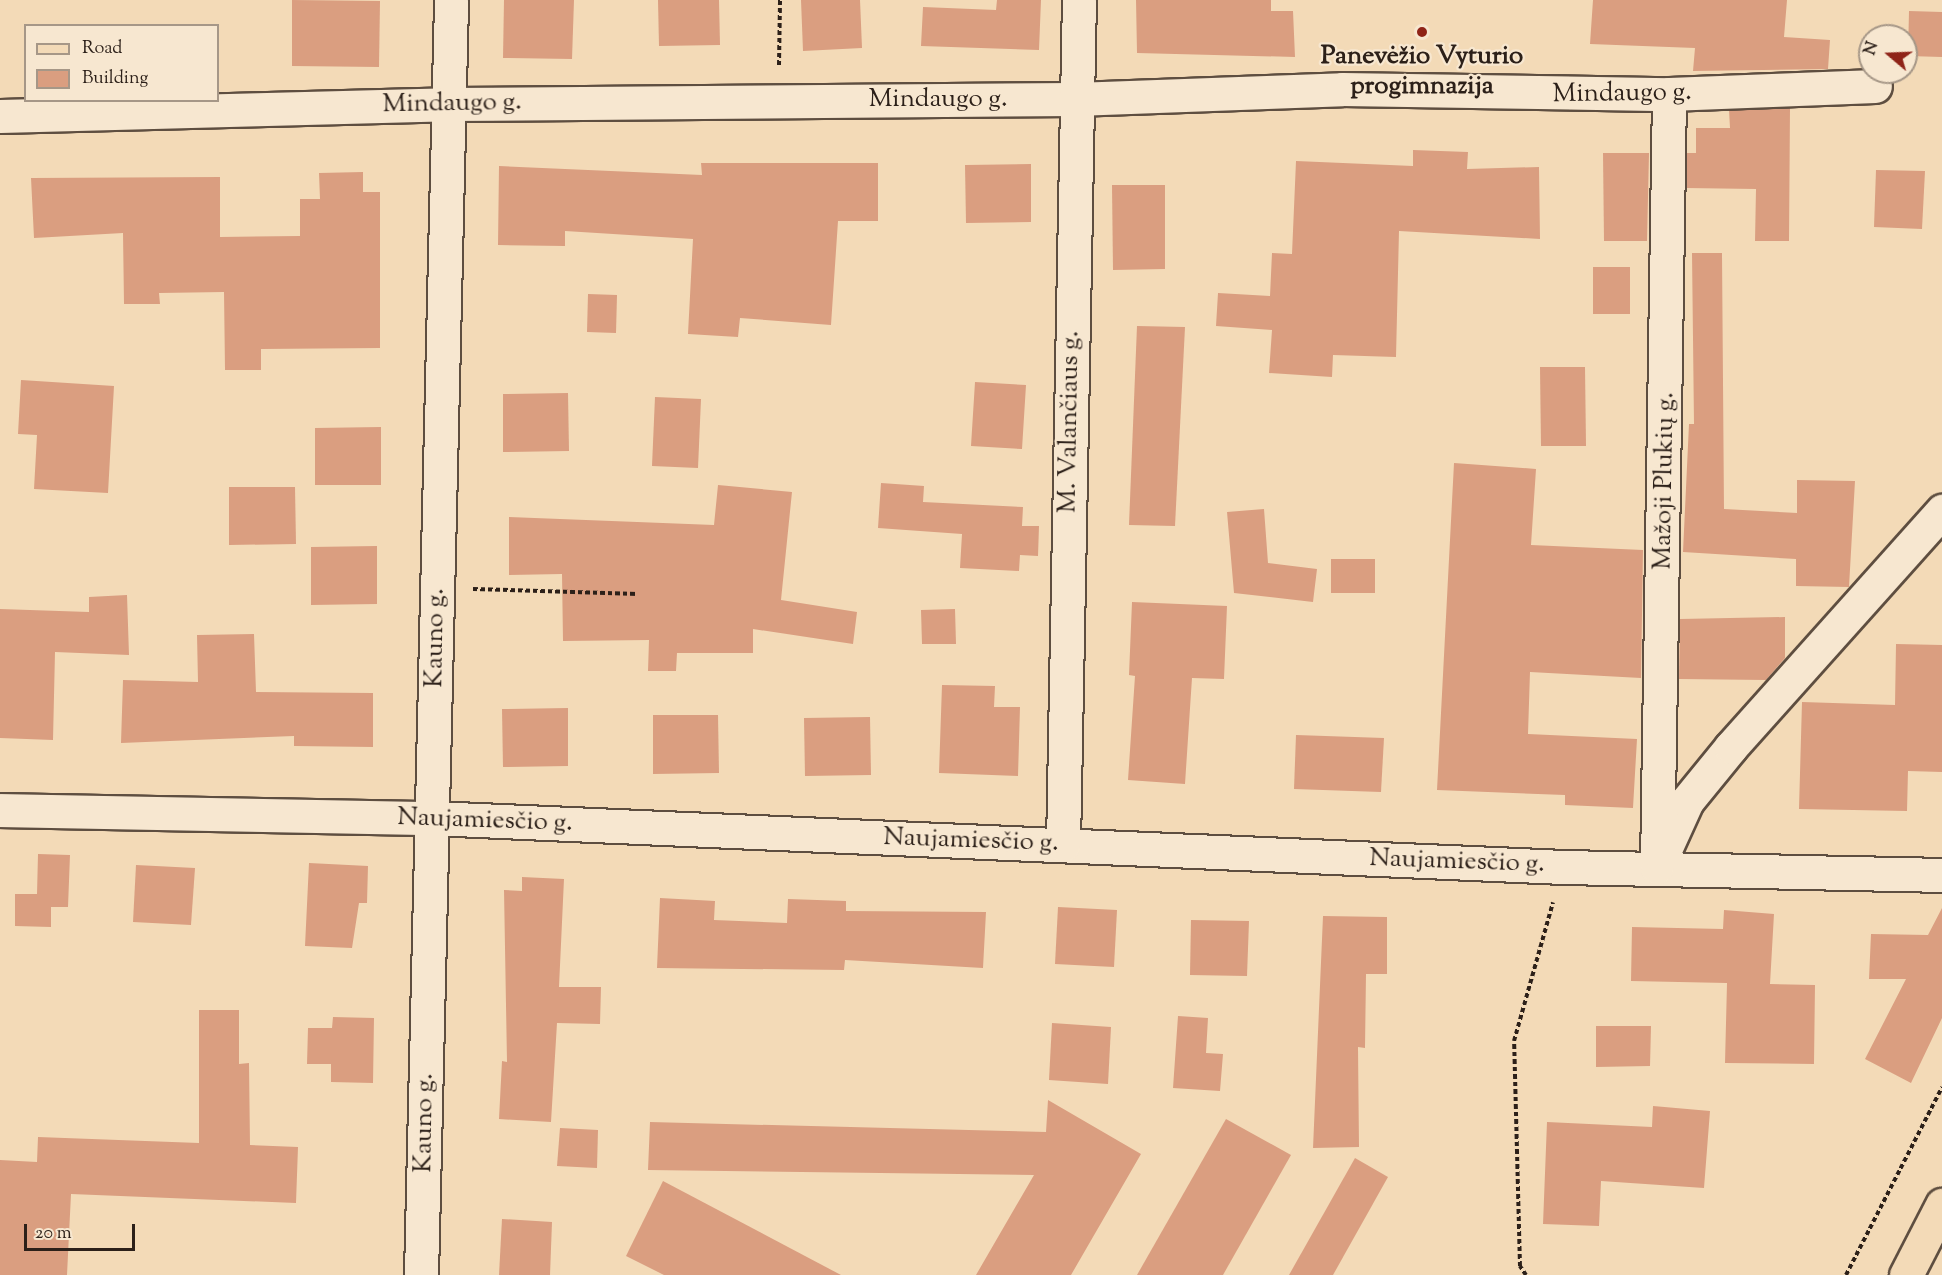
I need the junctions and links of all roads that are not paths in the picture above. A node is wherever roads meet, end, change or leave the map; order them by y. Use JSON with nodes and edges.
{"nodes":[{"id":1,"x":451,"y":0,"type":"edge"},
{"id":2,"x":1079,"y":0,"type":"edge"},
{"id":3,"x":1875,"y":86,"type":"dead end"},
{"id":4,"x":1669,"y":94,"type":"junction"},
{"id":5,"x":1075,"y":99,"type":"junction"},
{"id":6,"x":448,"y":104,"type":"junction"},
{"id":7,"x":0,"y":116,"type":"edge"},
{"id":8,"x":1942,"y":511,"type":"edge"},
{"id":9,"x":0,"y":810,"type":"edge"},
{"id":10,"x":432,"y":818,"type":"junction"},
{"id":11,"x":1063,"y":845,"type":"junction"},
{"id":12,"x":1657,"y":867,"type":"junction"},
{"id":13,"x":1942,"y":875,"type":"edge"},
{"id":14,"x":1942,"y":1205,"type":"edge"},
{"id":15,"x":421,"y":1275,"type":"edge"},
{"id":16,"x":1906,"y":1275,"type":"edge"}],
"edges":[{"from":1,"to":6,"type":"street","name":"Kauno g."},
{"from":2,"to":5,"type":"street","name":"M. Valančiaus g."},
{"from":3,"to":4,"type":"street","name":"Mindaugo g."},
{"from":4,"to":5,"type":"street","name":"Mindaugo g."},
{"from":4,"to":12,"type":"street","name":"Mažoji Plukių g."},
{"from":5,"to":6,"type":"street","name":"Mindaugo g."},
{"from":5,"to":11,"type":"street","name":"M. Valančiaus g."},
{"from":6,"to":7,"type":"street","name":"Mindaugo g."},
{"from":6,"to":10,"type":"street","name":"Kauno g."},
{"from":8,"to":12,"type":"street"},
{"from":9,"to":10,"type":"street","name":"Naujamiesčio g."},
{"from":10,"to":11,"type":"street","name":"Naujamiesčio g."},
{"from":10,"to":15,"type":"street","name":"Kauno g."},
{"from":11,"to":12,"type":"street","name":"Naujamiesčio g."},
{"from":12,"to":13,"type":"street","name":"Naujamiesčio g."},
{"from":14,"to":16,"type":"main road"}]}
